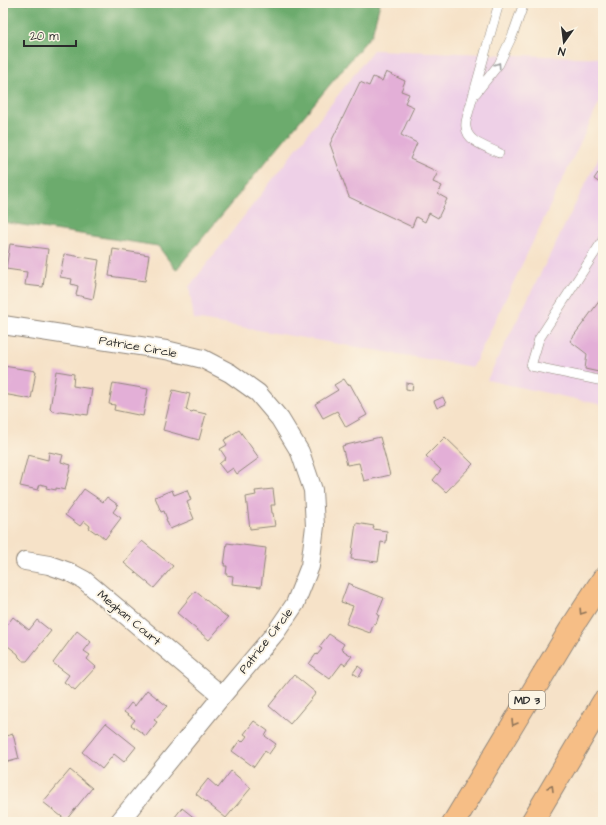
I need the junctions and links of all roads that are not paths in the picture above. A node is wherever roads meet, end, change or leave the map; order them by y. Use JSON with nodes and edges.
{"nodes":[{"id":1,"x":499,"y":3,"type":"edge"},
{"id":2,"x":524,"y":3,"type":"edge"},
{"id":3,"x":474,"y":96,"type":"junction"},
{"id":4,"x":499,"y":153,"type":"dead end"},
{"id":5,"x":603,"y":240,"type":"edge"},
{"id":6,"x":3,"y":325,"type":"edge"},
{"id":7,"x":603,"y":381,"type":"edge"},
{"id":8,"x":25,"y":561,"type":"dead end"},
{"id":9,"x":603,"y":579,"type":"edge"},
{"id":10,"x":222,"y":696,"type":"junction"},
{"id":11,"x":603,"y":702,"type":"edge"},
{"id":12,"x":119,"y":822,"type":"edge"},
{"id":13,"x":454,"y":822,"type":"edge"},
{"id":14,"x":532,"y":822,"type":"edge"}],
"edges":[{"from":1,"to":3,"type":"lane"},
{"from":3,"to":2,"type":"lane","one_way":true},
{"from":3,"to":4,"type":"lane"},
{"from":5,"to":7,"type":"lane"},
{"from":6,"to":10,"type":"street","name":"Patrice Circle"},
{"from":8,"to":10,"type":"street","name":"Meghan Court"},
{"from":9,"to":13,"type":"highway","number":"MD 3","one_way":true},
{"from":10,"to":12,"type":"street","name":"Patrice Circle"},
{"from":14,"to":11,"type":"highway","one_way":true}]}
